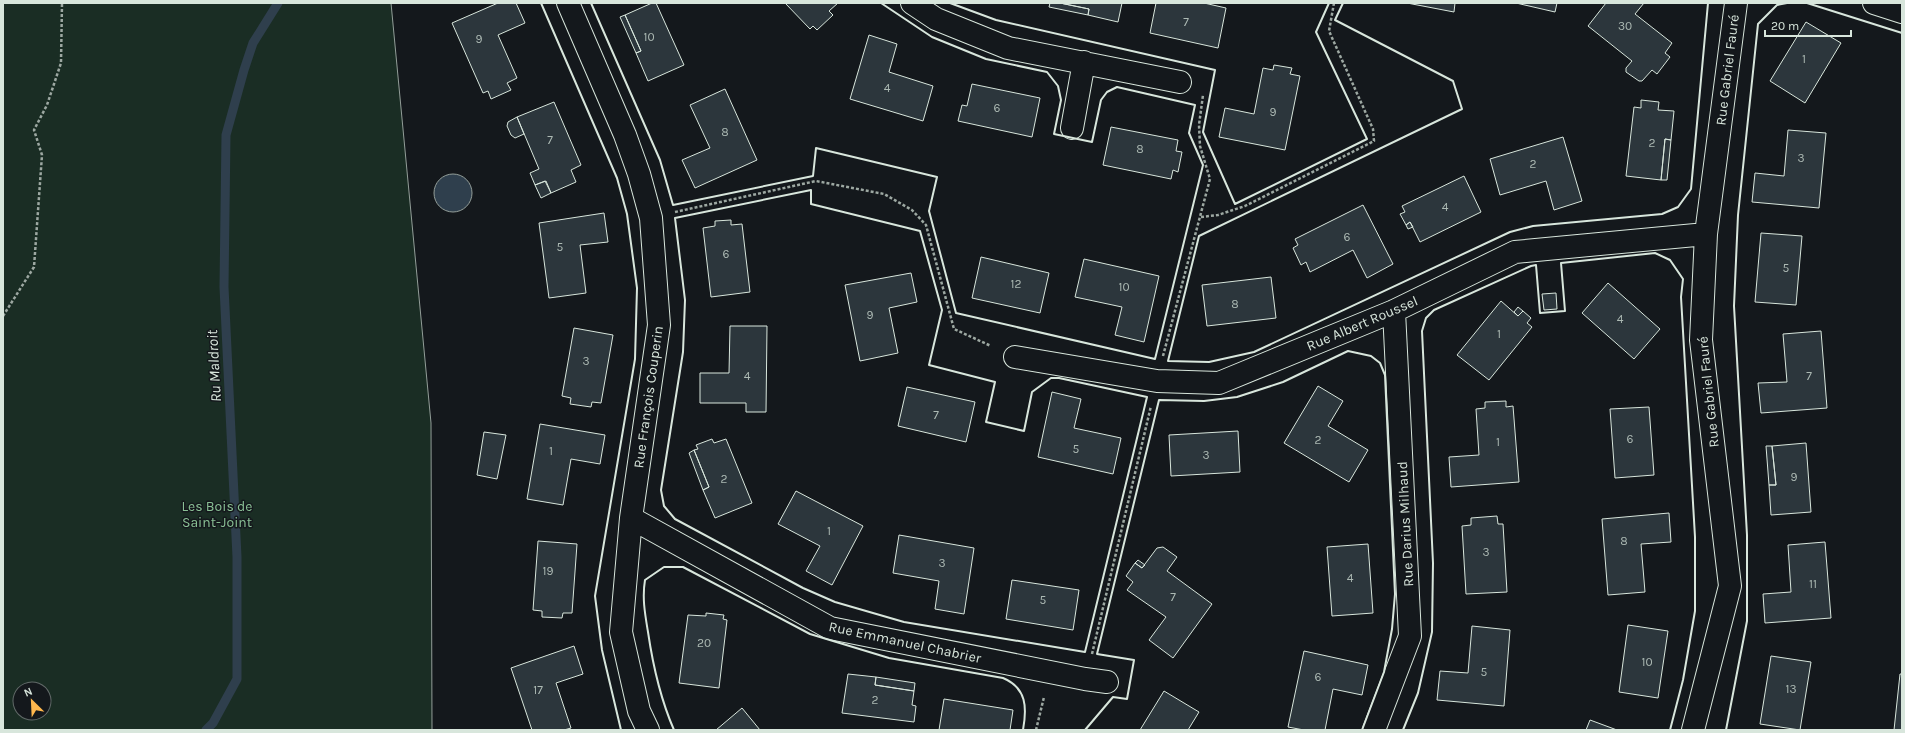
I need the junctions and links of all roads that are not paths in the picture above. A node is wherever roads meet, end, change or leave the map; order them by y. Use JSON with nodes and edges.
{"nodes":[{"id":1,"x":568,"y":3,"type":"edge"},
{"id":2,"x":912,"y":3,"type":"edge"},
{"id":3,"x":1736,"y":3,"type":"edge"},
{"id":4,"x":1874,"y":3,"type":"edge"},
{"id":5,"x":1902,"y":12,"type":"edge"},
{"id":6,"x":1084,"y":62,"type":"junction"},
{"id":7,"x":1180,"y":82,"type":"dead end"},
{"id":8,"x":1072,"y":128,"type":"dead end"},
{"id":9,"x":1706,"y":234,"type":"junction"},
{"id":10,"x":1394,"y":311,"type":"junction"},
{"id":11,"x":1015,"y":357,"type":"road end"},
{"id":12,"x":631,"y":518,"type":"junction"},
{"id":13,"x":1107,"y":682,"type":"dead end"},
{"id":14,"x":648,"y":730,"type":"edge"},
{"id":15,"x":1374,"y":730,"type":"edge"},
{"id":16,"x":1693,"y":730,"type":"edge"}],
"edges":[{"from":1,"to":12,"type":"street","name":"Rue François Couperin"},
{"from":2,"to":6,"type":"street"},
{"from":3,"to":9,"type":"street","name":"Rue Gabriel Fauré"},
{"from":4,"to":5,"type":"street"},
{"from":6,"to":7,"type":"street"},
{"from":6,"to":8,"type":"street"},
{"from":9,"to":10,"type":"street","name":"Rue Albert Roussel"},
{"from":9,"to":16,"type":"street","name":"Rue Gabriel Fauré"},
{"from":10,"to":11,"type":"street","name":"Rue Albert Roussel"},
{"from":10,"to":15,"type":"street","name":"Rue Darius Milhaud"},
{"from":12,"to":13,"type":"street","name":"Rue Emmanuel Chabrier"},
{"from":12,"to":14,"type":"street","name":"Rue François Couperin"}]}
